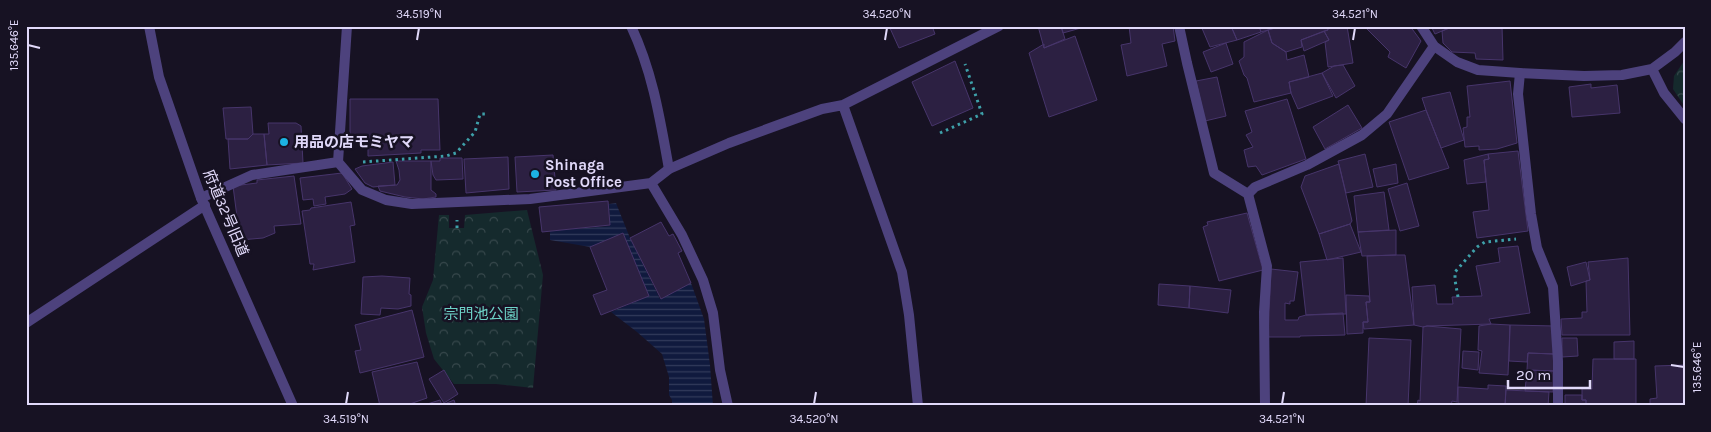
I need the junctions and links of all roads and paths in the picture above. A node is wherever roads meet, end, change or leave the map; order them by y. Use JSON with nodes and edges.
{"nodes":[{"id":1,"x":149,"y":26,"type":"edge"},
{"id":2,"x":347,"y":26,"type":"edge"},
{"id":3,"x":631,"y":26,"type":"edge"},
{"id":4,"x":999,"y":26,"type":"edge"},
{"id":5,"x":1179,"y":26,"type":"edge"},
{"id":6,"x":1422,"y":26,"type":"edge"},
{"id":7,"x":1685,"y":42,"type":"edge"},
{"id":8,"x":959,"y":46,"type":"junction"},
{"id":9,"x":1434,"y":46,"type":"junction"},
{"id":10,"x":1652,"y":69,"type":"junction"},
{"id":11,"x":1520,"y":73,"type":"junction"},
{"id":12,"x":843,"y":105,"type":"junction"},
{"id":13,"x":488,"y":114,"type":"dead end"},
{"id":14,"x":1685,"y":119,"type":"edge"},
{"id":15,"x":940,"y":133,"type":"dead end"},
{"id":16,"x":341,"y":165,"type":"junction"},
{"id":17,"x":668,"y":169,"type":"junction"},
{"id":18,"x":651,"y":183,"type":"junction"},
{"id":19,"x":1248,"y":194,"type":"junction"},
{"id":20,"x":203,"y":201,"type":"junction"},
{"id":21,"x":1535,"y":238,"type":"junction"},
{"id":22,"x":1458,"y":297,"type":"dead end"},
{"id":23,"x":26,"y":323,"type":"edge"},
{"id":24,"x":293,"y":406,"type":"edge"},
{"id":25,"x":728,"y":406,"type":"edge"},
{"id":26,"x":918,"y":406,"type":"edge"},
{"id":27,"x":1265,"y":406,"type":"edge"},
{"id":28,"x":1558,"y":406,"type":"edge"}],
"edges":[{"from":1,"to":20,"type":"street","name":"府道32号旧道"},
{"from":2,"to":16,"type":"street"},
{"from":3,"to":17,"type":"street"},
{"from":4,"to":8,"type":"street"},
{"from":5,"to":19,"type":"street"},
{"from":6,"to":9,"type":"street"},
{"from":7,"to":10,"type":"street"},
{"from":8,"to":12,"type":"street"},
{"from":8,"to":15,"type":"path"},
{"from":9,"to":11,"type":"street"},
{"from":9,"to":19,"type":"street"},
{"from":10,"to":11,"type":"street"},
{"from":10,"to":14,"type":"street"},
{"from":11,"to":21,"type":"street"},
{"from":12,"to":17,"type":"street"},
{"from":12,"to":26,"type":"street"},
{"from":13,"to":16,"type":"path"},
{"from":16,"to":18,"type":"street"},
{"from":16,"to":20,"type":"street"},
{"from":17,"to":18,"type":"street"},
{"from":18,"to":25,"type":"street"},
{"from":19,"to":27,"type":"street"},
{"from":20,"to":23,"type":"street"},
{"from":20,"to":24,"type":"street","name":"府道32号旧道"},
{"from":21,"to":22,"type":"path"},
{"from":21,"to":28,"type":"street"}]}
